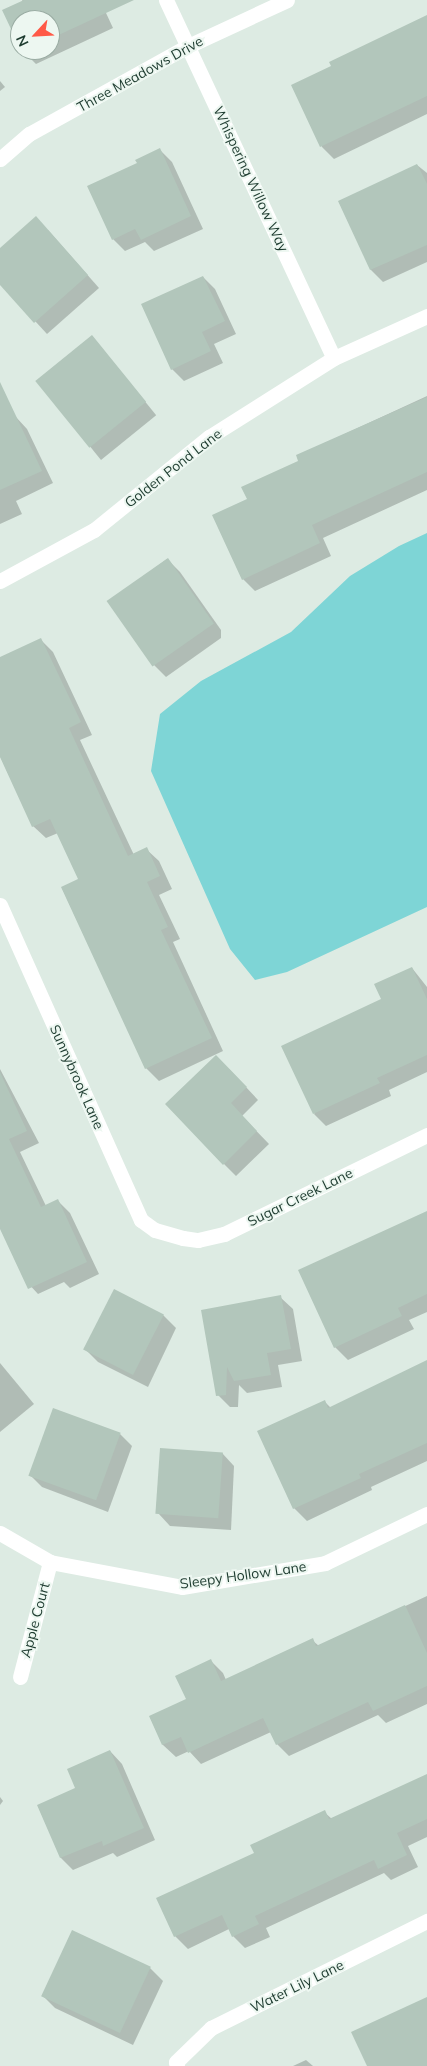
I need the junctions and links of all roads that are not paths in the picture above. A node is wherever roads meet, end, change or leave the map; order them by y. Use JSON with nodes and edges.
{"nodes":[{"id":1,"x":166,"y":0,"type":"edge"},
{"id":2,"x":287,"y":0,"type":"edge"},
{"id":3,"x":188,"y":46,"type":"junction"},
{"id":4,"x":0,"y":159,"type":"edge"},
{"id":5,"x":427,"y":316,"type":"edge"},
{"id":6,"x":334,"y":358,"type":"junction"},
{"id":7,"x":0,"y":581,"type":"edge"},
{"id":8,"x":0,"y":905,"type":"edge"},
{"id":9,"x":427,"y":1135,"type":"edge"},
{"id":10,"x":170,"y":1235,"type":"joint"},
{"id":11,"x":427,"y":1514,"type":"edge"},
{"id":12,"x":0,"y":1533,"type":"edge"},
{"id":13,"x":50,"y":1562,"type":"junction"},
{"id":14,"x":20,"y":1677,"type":"dead end"},
{"id":15,"x":427,"y":1922,"type":"edge"},
{"id":16,"x":176,"y":2064,"type":"edge"}],
"edges":[{"from":1,"to":3,"type":"street","name":"Whispering Willow Way"},
{"from":2,"to":3,"type":"street","name":"Three Meadows Drive"},
{"from":3,"to":4,"type":"street","name":"Three Meadows Drive"},
{"from":3,"to":6,"type":"street","name":"Whispering Willow Way"},
{"from":5,"to":6,"type":"street","name":"Golden Pond Lane"},
{"from":6,"to":7,"type":"street","name":"Golden Pond Lane"},
{"from":8,"to":10,"type":"street","name":"Sunnybrook Lane"},
{"from":9,"to":10,"type":"street","name":"Sugar Creek Lane"},
{"from":11,"to":13,"type":"street","name":"Sleepy Hollow Lane"},
{"from":12,"to":13,"type":"street","name":"Sleepy Hollow Lane"},
{"from":13,"to":14,"type":"street","name":"Apple Court"},
{"from":15,"to":16,"type":"street","name":"Water Lily Lane"}]}
